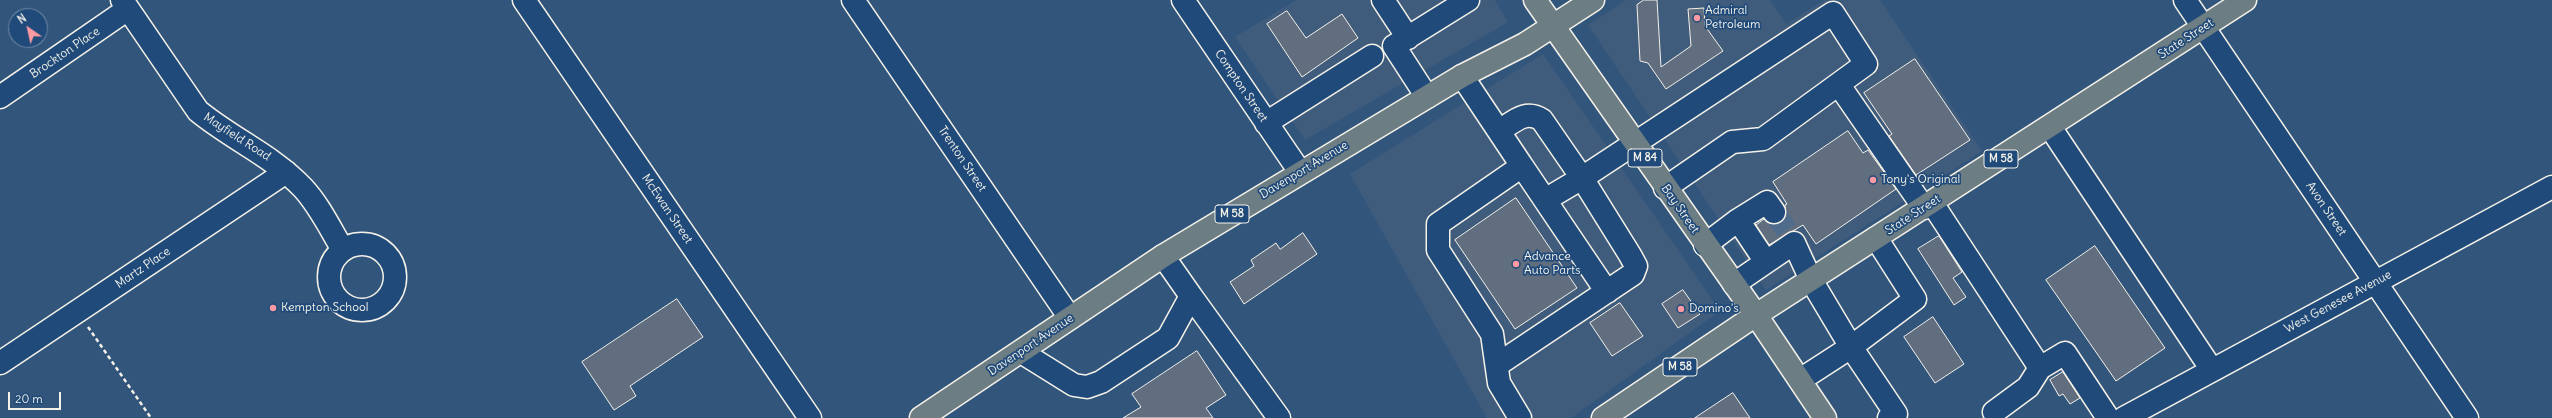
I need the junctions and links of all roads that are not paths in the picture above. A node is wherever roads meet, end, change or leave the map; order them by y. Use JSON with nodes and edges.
{"nodes":[{"id":1,"x":524,"y":0,"type":"edge"},
{"id":2,"x":853,"y":0,"type":"edge"},
{"id":3,"x":1183,"y":0,"type":"edge"},
{"id":4,"x":1383,"y":0,"type":"edge"},
{"id":5,"x":1468,"y":0,"type":"edge"},
{"id":6,"x":1535,"y":0,"type":"edge"},
{"id":7,"x":1593,"y":0,"type":"edge"},
{"id":8,"x":2185,"y":0,"type":"edge"},
{"id":9,"x":2245,"y":0,"type":"edge"},
{"id":10,"x":125,"y":4,"type":"edge"},
{"id":11,"x":1553,"y":27,"type":"junction"},
{"id":12,"x":2204,"y":27,"type":"junction"},
{"id":13,"x":1408,"y":38,"type":"junction"},
{"id":14,"x":1372,"y":56,"type":"dead end"},
{"id":15,"x":1462,"y":76,"type":"junction"},
{"id":16,"x":1839,"y":85,"type":"junction"},
{"id":17,"x":0,"y":97,"type":"edge"},
{"id":18,"x":1427,"y":97,"type":"junction"},
{"id":19,"x":1266,"y":123,"type":"junction"},
{"id":20,"x":2050,"y":127,"type":"junction"},
{"id":21,"x":1499,"y":131,"type":"junction"},
{"id":22,"x":1634,"y":142,"type":"junction"},
{"id":23,"x":1522,"y":166,"type":"junction"},
{"id":24,"x":286,"y":172,"type":"junction"},
{"id":25,"x":1300,"y":172,"type":"junction"},
{"id":26,"x":1582,"y":178,"type":"junction"},
{"id":27,"x":2552,"y":186,"type":"edge"},
{"id":28,"x":1665,"y":188,"type":"junction"},
{"id":29,"x":1545,"y":200,"type":"junction"},
{"id":30,"x":1928,"y":205,"type":"junction"},
{"id":31,"x":1771,"y":207,"type":"dead end"},
{"id":32,"x":1738,"y":220,"type":"junction"},
{"id":33,"x":1876,"y":238,"type":"junction"},
{"id":34,"x":1706,"y":245,"type":"junction"},
{"id":35,"x":343,"y":250,"type":"dead end"},
{"id":36,"x":1163,"y":256,"type":"junction"},
{"id":37,"x":1766,"y":262,"type":"junction"},
{"id":38,"x":1811,"y":280,"type":"junction"},
{"id":39,"x":2375,"y":283,"type":"junction"},
{"id":40,"x":1734,"y":284,"type":"junction"},
{"id":41,"x":1606,"y":292,"type":"junction"},
{"id":42,"x":1191,"y":296,"type":"junction"},
{"id":43,"x":1756,"y":315,"type":"junction"},
{"id":44,"x":1070,"y":318,"type":"junction"},
{"id":45,"x":1851,"y":347,"type":"junction"},
{"id":46,"x":1021,"y":352,"type":"junction"},
{"id":47,"x":0,"y":363,"type":"edge"},
{"id":48,"x":1497,"y":365,"type":"junction"},
{"id":49,"x":2040,"y":368,"type":"junction"},
{"id":50,"x":2212,"y":370,"type":"junction"},
{"id":51,"x":1800,"y":380,"type":"junction"},
{"id":52,"x":1994,"y":412,"type":"dead end"},
{"id":53,"x":2146,"y":413,"type":"edge"},
{"id":54,"x":1617,"y":414,"type":"edge"},
{"id":55,"x":810,"y":418,"type":"edge"},
{"id":56,"x":921,"y":418,"type":"edge"},
{"id":57,"x":1279,"y":418,"type":"edge"},
{"id":58,"x":1520,"y":418,"type":"edge"},
{"id":59,"x":1825,"y":418,"type":"edge"},
{"id":60,"x":1889,"y":418,"type":"edge"},
{"id":61,"x":2108,"y":418,"type":"edge"},
{"id":62,"x":2124,"y":418,"type":"edge"},
{"id":63,"x":2467,"y":418,"type":"edge"}],
"edges":[{"from":1,"to":55,"type":"street","name":"McEwan Street"},
{"from":2,"to":44,"type":"street","name":"Trenton Street"},
{"from":3,"to":19,"type":"street","name":"Compton Street"},
{"from":4,"to":13,"type":"street"},
{"from":5,"to":13,"type":"street"},
{"from":6,"to":11,"type":"main road","name":"Bay Street","number":"M 84"},
{"from":7,"to":11,"type":"main road","name":"Davenport Avenue","number":"M 58"},
{"from":8,"to":12,"type":"street","name":"Avon Street"},
{"from":9,"to":12,"type":"main road","name":"State Street","number":"M 58"},
{"from":10,"to":17,"type":"street","name":"Brockton Place"},
{"from":10,"to":24,"type":"street","name":"Mayfield Road"},
{"from":11,"to":15,"type":"main road","name":"Davenport Avenue","number":"M 58"},
{"from":11,"to":22,"type":"main road","name":"Bay Street","number":"M 84"},
{"from":12,"to":20,"type":"main road","name":"State Street","number":"M 58"},
{"from":12,"to":39,"type":"street","name":"Avon Street"},
{"from":13,"to":18,"type":"street"},
{"from":14,"to":19,"type":"street"},
{"from":15,"to":18,"type":"main road","name":"Davenport Avenue","number":"M 58"},
{"from":15,"to":21,"type":"street"},
{"from":16,"to":22,"type":"street"},
{"from":16,"to":28,"type":"street"},
{"from":16,"to":30,"type":"street"},
{"from":18,"to":25,"type":"main road","name":"Davenport Avenue","number":"M 58"},
{"from":19,"to":25,"type":"street","name":"Compton Street"},
{"from":20,"to":30,"type":"main road","name":"State Street","number":"M 58"},
{"from":20,"to":50,"type":"street"},
{"from":21,"to":23,"type":"street"},
{"from":21,"to":26,"type":"street"},
{"from":22,"to":26,"type":"street"},
{"from":22,"to":28,"type":"main road","name":"Bay Street","number":"M 84"},
{"from":23,"to":29,"type":"street"},
{"from":23,"to":48,"type":"street"},
{"from":24,"to":35,"type":"street","name":"Mayfield Road"},
{"from":24,"to":47,"type":"street","name":"Martz Place"},
{"from":25,"to":36,"type":"main road","name":"Davenport Avenue","number":"M 58"},
{"from":26,"to":29,"type":"street"},
{"from":26,"to":41,"type":"street"},
{"from":27,"to":39,"type":"street","name":"West Genesee Avenue"},
{"from":28,"to":34,"type":"main road","name":"Bay Street","number":"M 84"},
{"from":29,"to":41,"type":"street"},
{"from":30,"to":33,"type":"main road","name":"State Street","number":"M 58"},
{"from":30,"to":49,"type":"street"},
{"from":31,"to":32,"type":"street"},
{"from":32,"to":34,"type":"street"},
{"from":32,"to":37,"type":"street"},
{"from":33,"to":38,"type":"main road","name":"State Street","number":"M 58"},
{"from":33,"to":45,"type":"street"},
{"from":34,"to":40,"type":"main road","name":"Bay Street","number":"M 84"},
{"from":36,"to":42,"type":"street"},
{"from":36,"to":44,"type":"main road","name":"Davenport Avenue","number":"M 58"},
{"from":37,"to":38,"type":"street"},
{"from":37,"to":40,"type":"street"},
{"from":38,"to":43,"type":"main road","name":"State Street","number":"M 58"},
{"from":38,"to":45,"type":"street"},
{"from":39,"to":50,"type":"street","name":"West Genesee Avenue"},
{"from":39,"to":63,"type":"street","name":"Avon Street"},
{"from":40,"to":43,"type":"main road","name":"Bay Street","number":"M 84"},
{"from":41,"to":48,"type":"street"},
{"from":42,"to":46,"type":"street"},
{"from":42,"to":57,"type":"street"},
{"from":43,"to":51,"type":"main road","name":"Bay Street"},
{"from":43,"to":54,"type":"main road","name":"State Street","number":"M 58"},
{"from":44,"to":46,"type":"main road","name":"Davenport Avenue","number":"M 58"},
{"from":45,"to":51,"type":"street"},
{"from":45,"to":60,"type":"street"},
{"from":46,"to":56,"type":"main road","name":"Davenport Avenue","number":"M 58"},
{"from":48,"to":58,"type":"street"},
{"from":49,"to":52,"type":"street"},
{"from":49,"to":61,"type":"street"},
{"from":50,"to":53,"type":"street","name":"West Genesee Avenue"},
{"from":51,"to":59,"type":"main road","name":"Bay Street"},
{"from":53,"to":62,"type":"street","name":"West Genesee Avenue"}]}
